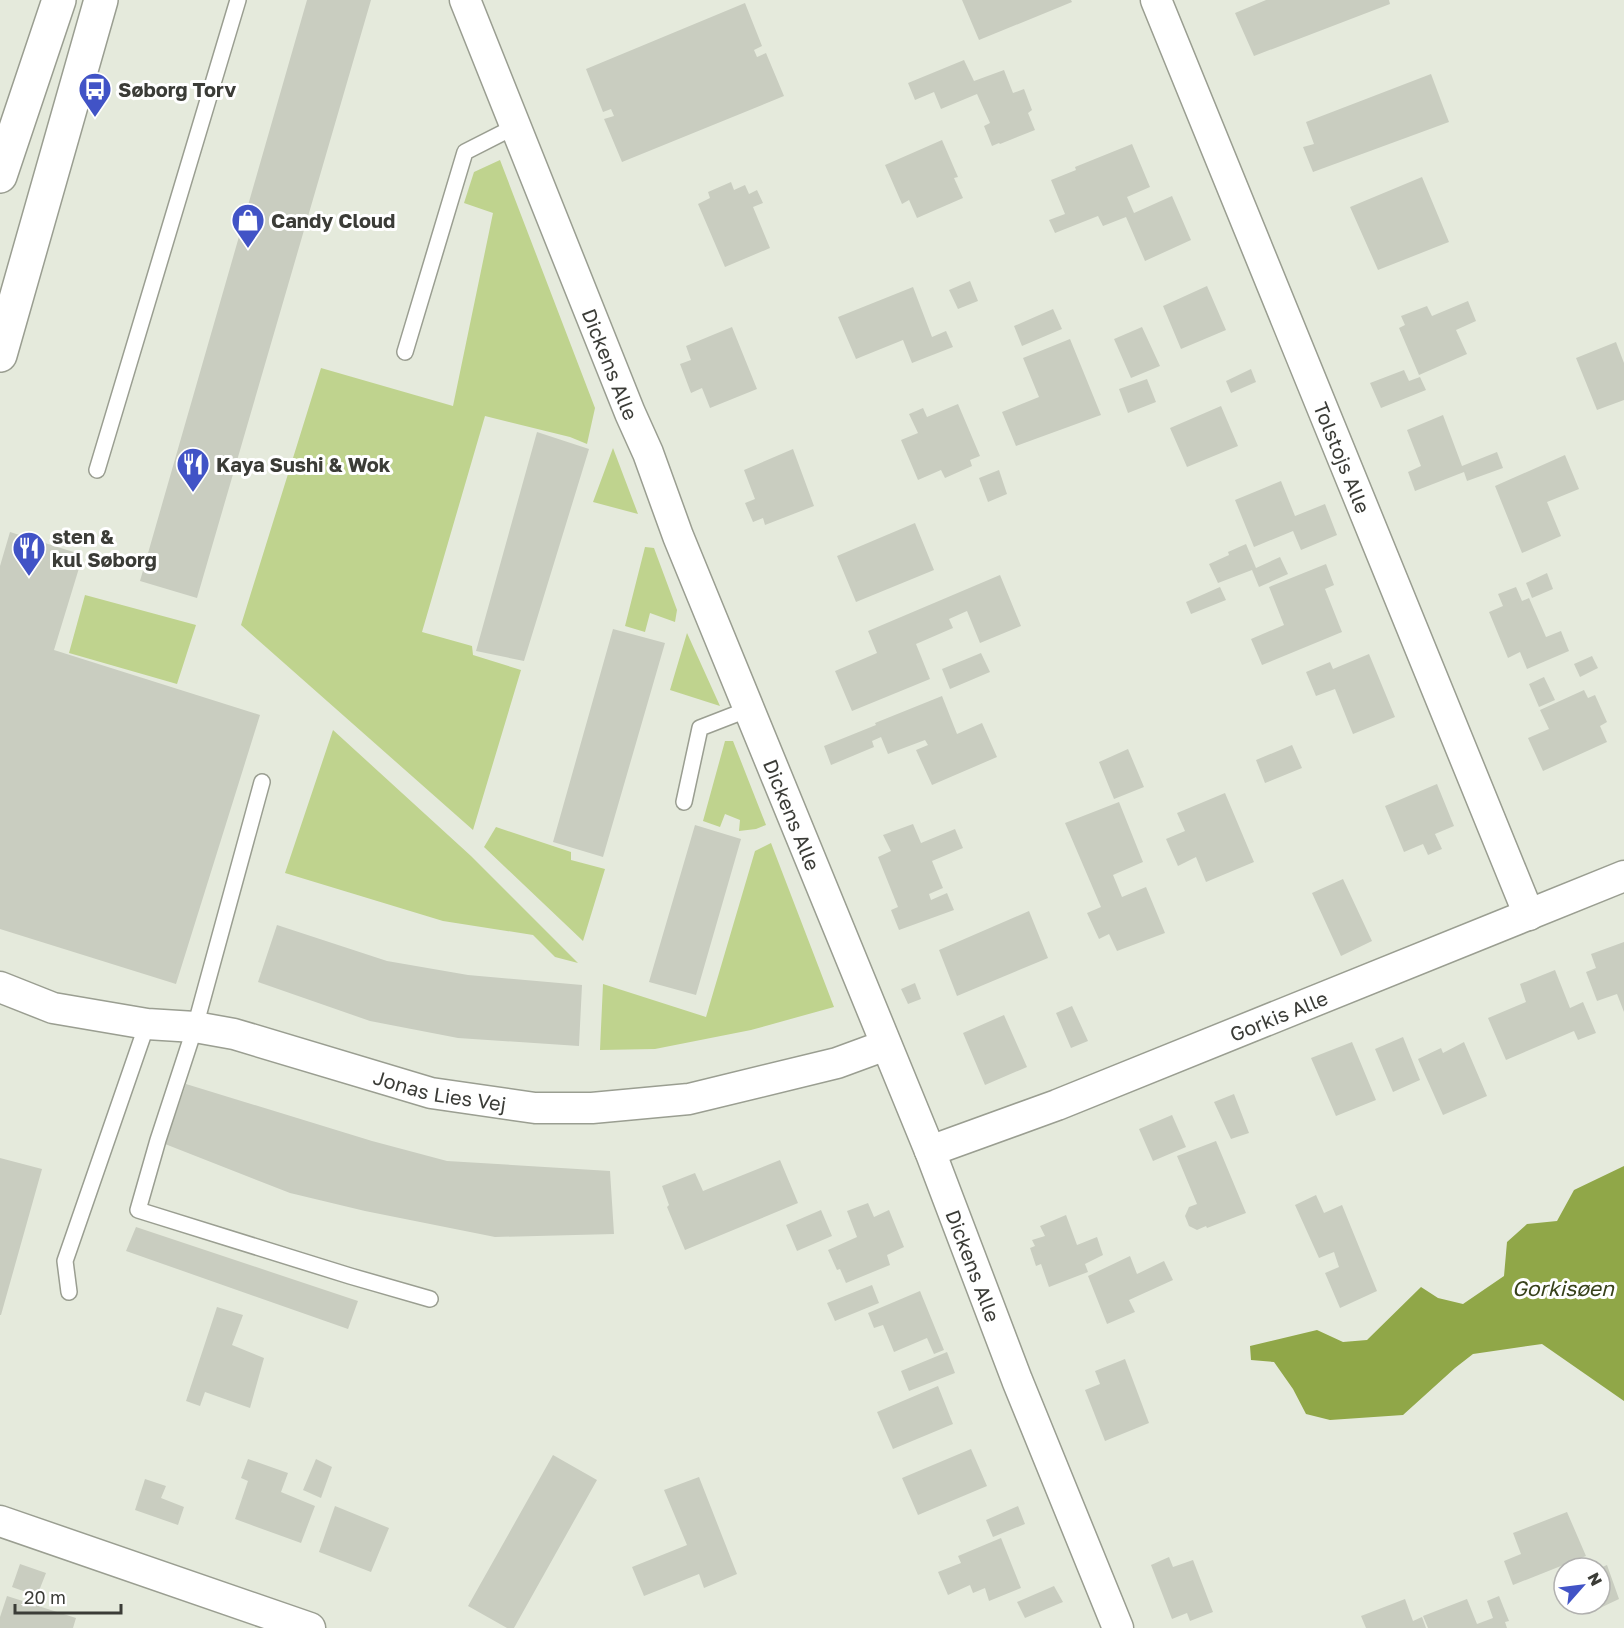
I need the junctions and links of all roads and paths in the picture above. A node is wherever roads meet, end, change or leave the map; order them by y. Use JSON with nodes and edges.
{"nodes":[{"id":1,"x":59,"y":0,"type":"edge"},
{"id":2,"x":101,"y":0,"type":"edge"},
{"id":3,"x":238,"y":0,"type":"edge"},
{"id":4,"x":465,"y":0,"type":"edge"},
{"id":5,"x":1156,"y":0,"type":"edge"},
{"id":6,"x":516,"y":126,"type":"junction"},
{"id":7,"x":0,"y":176,"type":"edge"},
{"id":8,"x":12,"y":264,"type":"edge"},
{"id":9,"x":405,"y":352,"type":"dead end"},
{"id":10,"x":0,"y":355,"type":"edge"},
{"id":11,"x":98,"y":470,"type":"dead end"},
{"id":12,"x":749,"y":709,"type":"junction"},
{"id":13,"x":262,"y":782,"type":"dead end"},
{"id":14,"x":684,"y":802,"type":"dead end"},
{"id":15,"x":1624,"y":876,"type":"edge"},
{"id":16,"x":1529,"y":915,"type":"junction"},
{"id":17,"x":0,"y":987,"type":"edge"},
{"id":18,"x":147,"y":1024,"type":"junction"},
{"id":19,"x":195,"y":1027,"type":"junction"},
{"id":20,"x":886,"y":1045,"type":"junction"},
{"id":21,"x":930,"y":1151,"type":"junction"},
{"id":22,"x":69,"y":1292,"type":"dead end"},
{"id":23,"x":430,"y":1299,"type":"dead end"},
{"id":24,"x":0,"y":1521,"type":"edge"},
{"id":25,"x":310,"y":1628,"type":"edge"},
{"id":26,"x":1118,"y":1628,"type":"edge"}],
"edges":[{"from":1,"to":7,"type":"street"},
{"from":2,"to":8,"type":"street"},
{"from":3,"to":11,"type":"lane"},
{"from":4,"to":6,"type":"street","name":"Dickens Alle"},
{"from":5,"to":16,"type":"street","name":"Tolstojs Alle"},
{"from":6,"to":9,"type":"lane"},
{"from":6,"to":12,"type":"street","name":"Dickens Alle"},
{"from":8,"to":10,"type":"street"},
{"from":12,"to":14,"type":"lane"},
{"from":12,"to":20,"type":"street","name":"Dickens Alle"},
{"from":13,"to":19,"type":"lane"},
{"from":15,"to":16,"type":"street","name":"Gorkis Alle"},
{"from":16,"to":21,"type":"street","name":"Gorkis Alle"},
{"from":17,"to":18,"type":"street","name":"Jonas Lies Vej"},
{"from":18,"to":19,"type":"street","name":"Jonas Lies Vej"},
{"from":18,"to":22,"type":"lane"},
{"from":19,"to":20,"type":"street","name":"Jonas Lies Vej"},
{"from":19,"to":23,"type":"lane"},
{"from":20,"to":21,"type":"street","name":"Dickens Alle"},
{"from":21,"to":26,"type":"street","name":"Dickens Alle"},
{"from":24,"to":25,"type":"street"}]}
